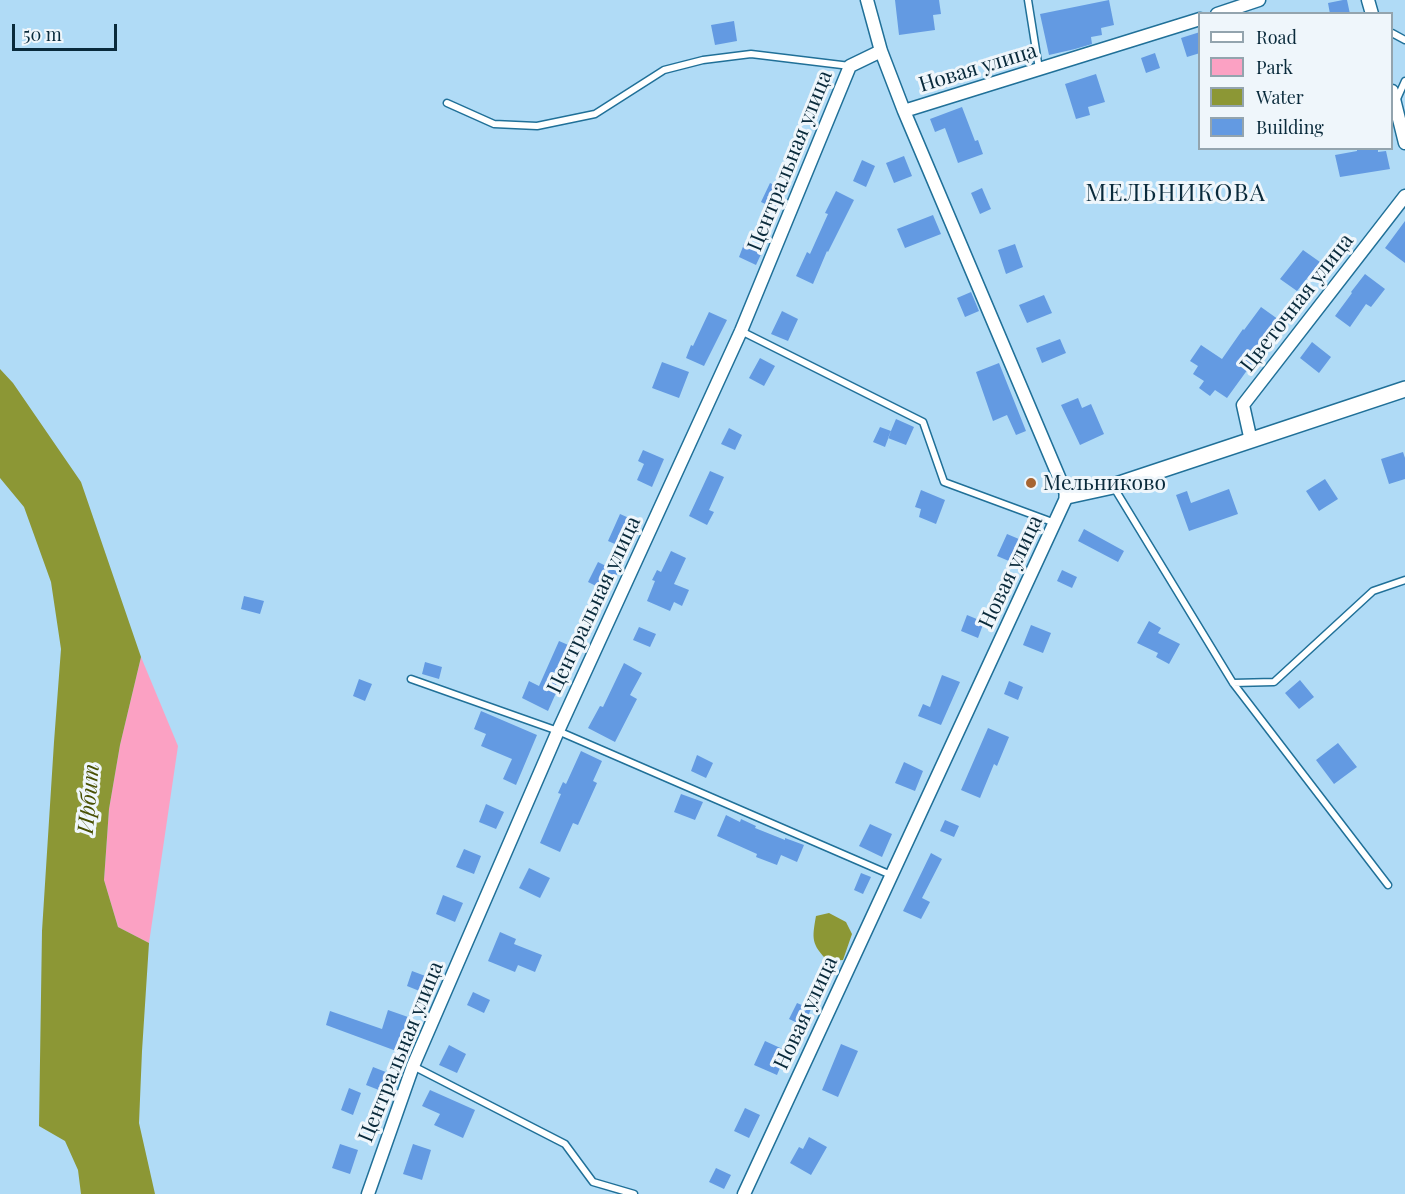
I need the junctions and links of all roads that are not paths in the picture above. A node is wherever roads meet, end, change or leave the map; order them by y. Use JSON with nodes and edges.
{"nodes":[{"id":1,"x":867,"y":0,"type":"edge"},
{"id":2,"x":1028,"y":0,"type":"edge"},
{"id":3,"x":1259,"y":0,"type":"edge"},
{"id":4,"x":1223,"y":12,"type":"edge"},
{"id":5,"x":1198,"y":20,"type":"edge"},
{"id":6,"x":881,"y":51,"type":"junction"},
{"id":7,"x":850,"y":66,"type":"junction"},
{"id":8,"x":1039,"y":70,"type":"junction"},
{"id":9,"x":1405,"y":81,"type":"edge"},
{"id":10,"x":1393,"y":95,"type":"edge"},
{"id":11,"x":447,"y":103,"type":"dead end"},
{"id":12,"x":1395,"y":104,"type":"junction"},
{"id":13,"x":904,"y":111,"type":"junction"},
{"id":14,"x":1405,"y":143,"type":"edge"},
{"id":15,"x":1405,"y":196,"type":"edge"},
{"id":16,"x":741,"y":331,"type":"junction"},
{"id":17,"x":1405,"y":389,"type":"edge"},
{"id":18,"x":1251,"y":441,"type":"junction"},
{"id":19,"x":1113,"y":486,"type":"junction"},
{"id":20,"x":1067,"y":496,"type":"junction"},
{"id":21,"x":1055,"y":523,"type":"junction"},
{"id":22,"x":1405,"y":580,"type":"edge"},
{"id":23,"x":411,"y":679,"type":"dead end"},
{"id":24,"x":1233,"y":683,"type":"junction"},
{"id":25,"x":558,"y":731,"type":"junction"},
{"id":26,"x":891,"y":876,"type":"junction"},
{"id":27,"x":1388,"y":885,"type":"dead end"},
{"id":28,"x":413,"y":1066,"type":"junction"},
{"id":29,"x":368,"y":1194,"type":"edge"},
{"id":30,"x":634,"y":1194,"type":"edge"},
{"id":31,"x":744,"y":1194,"type":"edge"}],
"edges":[{"from":1,"to":6,"type":"street"},
{"from":2,"to":8,"type":"lane"},
{"from":3,"to":4,"type":"street"},
{"from":5,"to":8,"type":"street","name":"Новая улица"},
{"from":6,"to":7,"type":"street","name":"Центральная улица"},
{"from":6,"to":13,"type":"street"},
{"from":7,"to":11,"type":"lane"},
{"from":7,"to":16,"type":"street","name":"Центральная улица"},
{"from":8,"to":13,"type":"street","name":"Новая улица"},
{"from":9,"to":12,"type":"lane"},
{"from":10,"to":12,"type":"street"},
{"from":12,"to":14,"type":"street"},
{"from":13,"to":20,"type":"street","name":"Новая улица"},
{"from":15,"to":18,"type":"street","name":"Цветочная улица"},
{"from":16,"to":21,"type":"lane"},
{"from":16,"to":25,"type":"street","name":"Центральная улица"},
{"from":17,"to":18,"type":"street"},
{"from":18,"to":19,"type":"street"},
{"from":19,"to":20,"type":"street"},
{"from":19,"to":24,"type":"lane"},
{"from":20,"to":21,"type":"street","name":"Новая улица"},
{"from":21,"to":26,"type":"street","name":"Новая улица"},
{"from":22,"to":24,"type":"lane"},
{"from":23,"to":25,"type":"lane"},
{"from":24,"to":27,"type":"lane"},
{"from":25,"to":26,"type":"lane"},
{"from":25,"to":28,"type":"street","name":"Центральная улица"},
{"from":26,"to":31,"type":"street","name":"Новая улица"},
{"from":28,"to":29,"type":"street","name":"Центральная улица"},
{"from":28,"to":30,"type":"lane"}]}
